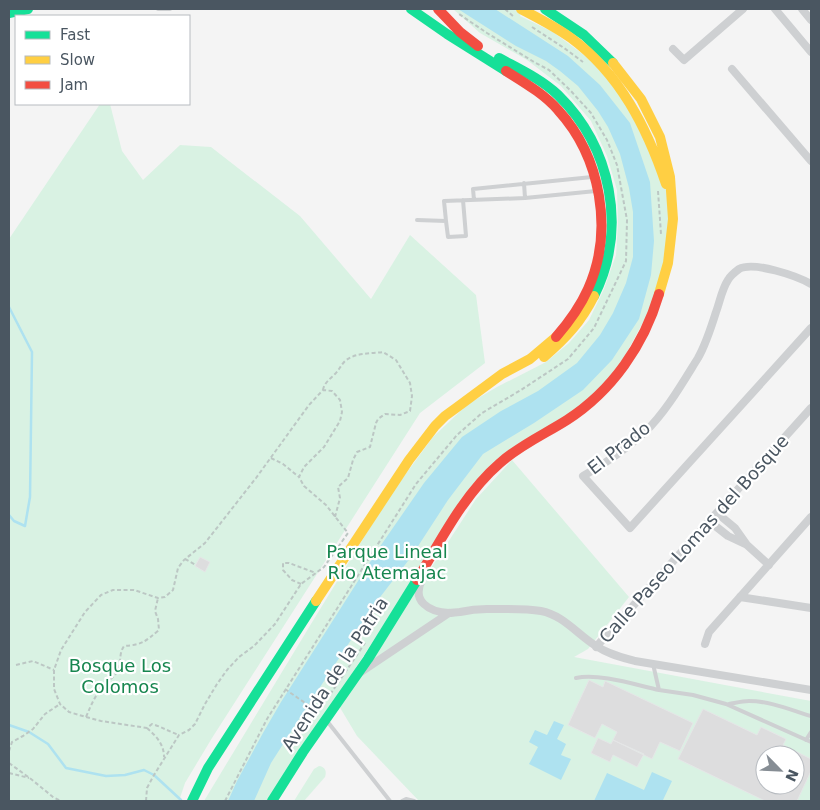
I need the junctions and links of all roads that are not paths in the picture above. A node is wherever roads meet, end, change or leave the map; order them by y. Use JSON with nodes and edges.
{"nodes":[{"id":1,"x":28,"y":9,"type":"edge"},
{"id":2,"x":158,"y":9,"type":"edge"},
{"id":3,"x":170,"y":9,"type":"edge"},
{"id":4,"x":411,"y":9,"type":"edge"},
{"id":5,"x":431,"y":9,"type":"edge"},
{"id":6,"x":438,"y":9,"type":"edge"},
{"id":7,"x":545,"y":9,"type":"edge"},
{"id":8,"x":743,"y":9,"type":"edge"},
{"id":9,"x":775,"y":9,"type":"edge"},
{"id":10,"x":802,"y":9,"type":"edge"},
{"id":11,"x":9,"y":13,"type":"edge"},
{"id":12,"x":519,"y":14,"type":"edge"},
{"id":13,"x":811,"y":20,"type":"edge"},
{"id":14,"x":673,"y":49,"type":"dead end"},
{"id":15,"x":476,"y":52,"type":"junction"},
{"id":16,"x":811,"y":52,"type":"edge"},
{"id":17,"x":732,"y":69,"type":"dead end"},
{"id":18,"x":811,"y":161,"type":"edge"},
{"id":19,"x":596,"y":176,"type":"junction"},
{"id":20,"x":524,"y":184,"type":"junction"},
{"id":21,"x":599,"y":190,"type":"junction"},
{"id":22,"x":525,"y":198,"type":"junction"},
{"id":23,"x":463,"y":200,"type":"junction"},
{"id":24,"x":474,"y":200,"type":"junction"},
{"id":25,"x":673,"y":212,"type":"junction"},
{"id":26,"x":417,"y":220,"type":"dead end"},
{"id":27,"x":446,"y":221,"type":"junction"},
{"id":28,"x":811,"y":284,"type":"edge"},
{"id":29,"x":811,"y":328,"type":"edge"},
{"id":30,"x":489,"y":385,"type":"junction"},
{"id":31,"x":811,"y":408,"type":"edge"},
{"id":32,"x":717,"y":513,"type":"junction"},
{"id":33,"x":811,"y":517,"type":"edge"},
{"id":34,"x":709,"y":521,"type":"junction"},
{"id":35,"x":446,"y":533,"type":"junction"},
{"id":36,"x":747,"y":546,"type":"junction"},
{"id":37,"x":769,"y":564,"type":"junction"},
{"id":38,"x":740,"y":597,"type":"junction"},
{"id":39,"x":811,"y":608,"type":"edge"},
{"id":40,"x":449,"y":613,"type":"junction"},
{"id":41,"x":705,"y":644,"type":"dead end"},
{"id":42,"x":596,"y":647,"type":"junction"},
{"id":43,"x":653,"y":664,"type":"junction"},
{"id":44,"x":358,"y":674,"type":"junction"},
{"id":45,"x":576,"y":678,"type":"dead end"},
{"id":46,"x":659,"y":690,"type":"junction"},
{"id":47,"x":811,"y":690,"type":"edge"},
{"id":48,"x":726,"y":704,"type":"junction"},
{"id":49,"x":322,"y":715,"type":"junction"},
{"id":50,"x":811,"y":716,"type":"edge"},
{"id":51,"x":811,"y":732,"type":"edge"},
{"id":52,"x":806,"y":740,"type":"junction"},
{"id":53,"x":811,"y":742,"type":"edge"},
{"id":54,"x":192,"y":801,"type":"edge"},
{"id":55,"x":272,"y":801,"type":"edge"},
{"id":56,"x":390,"y":801,"type":"edge"},
{"id":57,"x":402,"y":801,"type":"edge"},
{"id":58,"x":414,"y":801,"type":"edge"}],
"edges":[{"from":1,"to":11,"type":"main road"},
{"from":2,"to":3,"type":"lane"},
{"from":4,"to":15,"type":"main road"},
{"from":5,"to":15,"type":"main road"},
{"from":6,"to":30,"type":"main road"},
{"from":7,"to":25,"type":"main road","name":"Avenida de la Patria"},
{"from":8,"to":14,"type":"street"},
{"from":9,"to":16,"type":"street"},
{"from":10,"to":13,"type":"street"},
{"from":12,"to":25,"type":"main road","name":"Avenida de la Patria"},
{"from":15,"to":19,"type":"main road"},
{"from":17,"to":18,"type":"street"},
{"from":19,"to":20,"type":"lane"},
{"from":19,"to":21,"type":"main road"},
{"from":20,"to":22,"type":"lane"},
{"from":20,"to":24,"type":"lane"},
{"from":21,"to":22,"type":"lane"},
{"from":21,"to":30,"type":"main road"},
{"from":22,"to":24,"type":"lane"},
{"from":23,"to":24,"type":"lane"},
{"from":23,"to":27,"type":"lane"},
{"from":23,"to":27,"type":"lane"},
{"from":25,"to":35,"type":"main road","name":"Avenida de la Patria"},
{"from":26,"to":27,"type":"lane"},
{"from":28,"to":29,"type":"street","name":"El Prado"},
{"from":30,"to":54,"type":"main road"},
{"from":31,"to":32,"type":"street","name":"Calle Paseo Lomas del Bosque"},
{"from":32,"to":34,"type":"street","name":"Calle Paseo Lomas del Bosque"},
{"from":32,"to":36,"type":"street"},
{"from":33,"to":37,"type":"street"},
{"from":34,"to":36,"type":"street"},
{"from":34,"to":42,"type":"street","name":"Calle Paseo Lomas del Bosque"},
{"from":35,"to":40,"type":"street"},
{"from":35,"to":44,"type":"main road","name":"Avenida de la Patria"},
{"from":36,"to":37,"type":"street"},
{"from":37,"to":38,"type":"street"},
{"from":38,"to":39,"type":"street"},
{"from":38,"to":41,"type":"street"},
{"from":40,"to":42,"type":"street"},
{"from":40,"to":44,"type":"street"},
{"from":42,"to":43,"type":"street"},
{"from":43,"to":46,"type":"lane"},
{"from":43,"to":47,"type":"street"},
{"from":44,"to":49,"type":"main road","name":"Avenida de la Patria"},
{"from":45,"to":46,"type":"lane"},
{"from":46,"to":48,"type":"lane"},
{"from":48,"to":50,"type":"lane"},
{"from":48,"to":52,"type":"lane"},
{"from":49,"to":55,"type":"main road","name":"Avenida de la Patria"},
{"from":49,"to":56,"type":"lane"},
{"from":51,"to":52,"type":"lane"},
{"from":52,"to":53,"type":"lane"},
{"from":57,"to":58,"type":"lane"}]}
